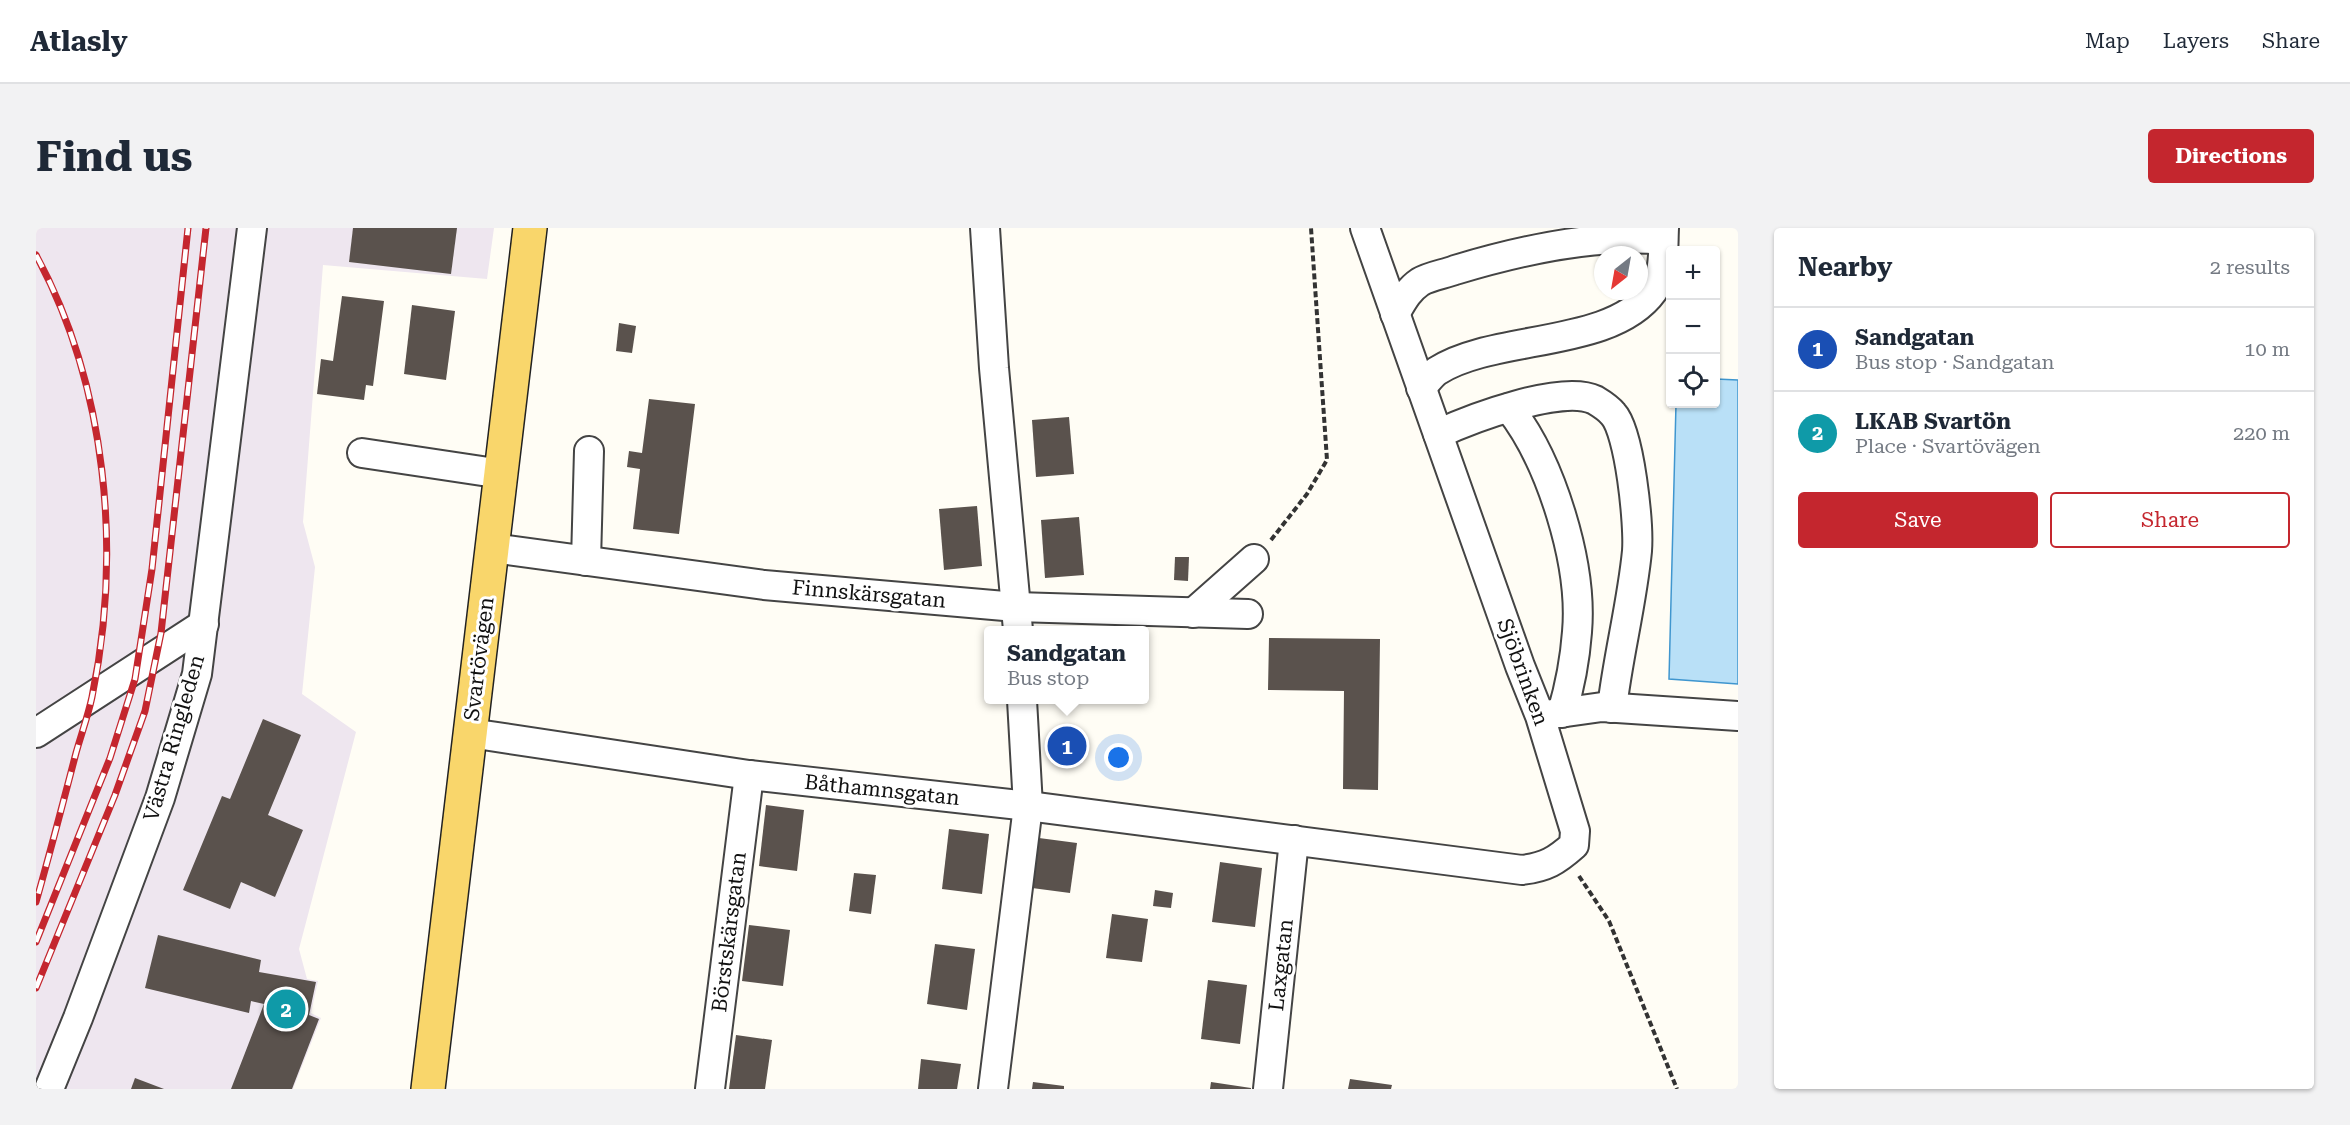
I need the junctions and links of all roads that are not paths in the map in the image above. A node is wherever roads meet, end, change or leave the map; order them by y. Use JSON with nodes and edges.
{"nodes":[{"id":1,"x":252,"y":228,"type":"edge"},
{"id":2,"x":530,"y":228,"type":"edge"},
{"id":3,"x":985,"y":228,"type":"edge"},
{"id":4,"x":1365,"y":228,"type":"edge"},
{"id":5,"x":1664,"y":234,"type":"edge"},
{"id":6,"x":1395,"y":314,"type":"junction"},
{"id":7,"x":1421,"y":388,"type":"junction"},
{"id":8,"x":1509,"y":408,"type":"junction"},
{"id":9,"x":1437,"y":434,"type":"junction"},
{"id":10,"x":589,"y":451,"type":"dead end"},
{"id":11,"x":363,"y":453,"type":"dead end"},
{"id":12,"x":501,"y":474,"type":"junction"},
{"id":13,"x":492,"y":548,"type":"junction"},
{"id":14,"x":1254,"y":559,"type":"road end"},
{"id":15,"x":586,"y":561,"type":"junction"},
{"id":16,"x":1193,"y":613,"type":"junction"},
{"id":17,"x":1248,"y":614,"type":"dead end"},
{"id":18,"x":1017,"y":619,"type":"edge"},
{"id":19,"x":204,"y":624,"type":"junction"},
{"id":20,"x":1022,"y":704,"type":"edge"},
{"id":21,"x":1612,"y":708,"type":"junction"},
{"id":22,"x":1551,"y":714,"type":"junction"},
{"id":23,"x":1738,"y":716,"type":"edge"},
{"id":24,"x":36,"y":733,"type":"edge"},
{"id":25,"x":470,"y":733,"type":"junction"},
{"id":26,"x":749,"y":775,"type":"junction"},
{"id":27,"x":1028,"y":806,"type":"junction"},
{"id":28,"x":1294,"y":840,"type":"junction"},
{"id":29,"x":49,"y":1089,"type":"edge"},
{"id":30,"x":428,"y":1089,"type":"edge"},
{"id":31,"x":710,"y":1089,"type":"edge"},
{"id":32,"x":993,"y":1089,"type":"edge"},
{"id":33,"x":1268,"y":1089,"type":"edge"}],
"edges":[{"from":1,"to":19,"type":"street","name":"Västra Ringleden"},
{"from":2,"to":12,"type":"main road","name":"Svartövägen"},
{"from":3,"to":18,"type":"street"},
{"from":4,"to":6,"type":"street","name":"Sjöbrinken"},
{"from":5,"to":6,"type":"street"},
{"from":5,"to":7,"type":"street"},
{"from":6,"to":7,"type":"street","name":"Sjöbrinken"},
{"from":7,"to":9,"type":"street","name":"Sjöbrinken"},
{"from":8,"to":9,"type":"street"},
{"from":8,"to":21,"type":"street"},
{"from":8,"to":22,"type":"street"},
{"from":9,"to":22,"type":"street","name":"Sjöbrinken"},
{"from":10,"to":15,"type":"street"},
{"from":11,"to":12,"type":"street"},
{"from":12,"to":13,"type":"main road","name":"Svartövägen"},
{"from":13,"to":15,"type":"street","name":"Finnskärsgatan"},
{"from":13,"to":25,"type":"main road","name":"Svartövägen"},
{"from":14,"to":16,"type":"street"},
{"from":15,"to":18,"type":"street","name":"Finnskärsgatan"},
{"from":16,"to":17,"type":"street","name":"Finnskärsgatan"},
{"from":16,"to":18,"type":"street","name":"Finnskärsgatan"},
{"from":19,"to":24,"type":"street"},
{"from":19,"to":29,"type":"street","name":"Västra Ringleden"},
{"from":20,"to":27,"type":"street"},
{"from":21,"to":22,"type":"street"},
{"from":21,"to":23,"type":"street"},
{"from":22,"to":28,"type":"street","name":"Sjöbrinken"},
{"from":25,"to":26,"type":"street","name":"Båthamnsgatan"},
{"from":25,"to":30,"type":"main road","name":"Svartövägen"},
{"from":26,"to":27,"type":"street","name":"Båthamnsgatan"},
{"from":26,"to":31,"type":"street","name":"Börstskärsgatan"},
{"from":27,"to":28,"type":"street","name":"Båthamnsgatan"},
{"from":27,"to":32,"type":"street"},
{"from":28,"to":33,"type":"street","name":"Laxgatan"}]}
